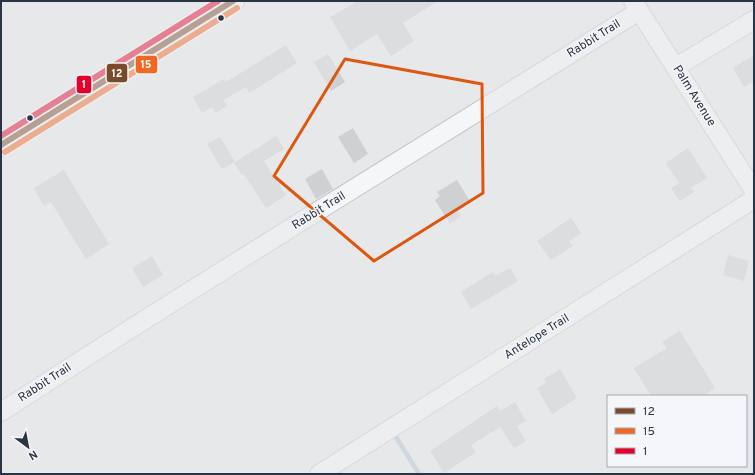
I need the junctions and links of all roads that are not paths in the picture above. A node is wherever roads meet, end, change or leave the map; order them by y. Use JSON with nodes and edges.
{"nodes":[{"id":1,"x":233,"y":1,"type":"edge"},
{"id":2,"x":636,"y":6,"type":"edge"},
{"id":3,"x":754,"y":20,"type":"edge"},
{"id":4,"x":676,"y":67,"type":"junction"},
{"id":5,"x":1,"y":145,"type":"edge"},
{"id":6,"x":754,"y":191,"type":"edge"},
{"id":7,"x":754,"y":199,"type":"edge"},
{"id":8,"x":1,"y":412,"type":"edge"},
{"id":9,"x":319,"y":474,"type":"edge"}],
"edges":[{"from":1,"to":5,"type":"main road"},
{"from":2,"to":4,"type":"street","name":"Palm Avenue"},
{"from":2,"to":8,"type":"street","name":"Rabbit Trail"},
{"from":3,"to":4,"type":"street"},
{"from":4,"to":6,"type":"street","name":"Palm Avenue"},
{"from":7,"to":9,"type":"street","name":"Antelope Trail"}]}
